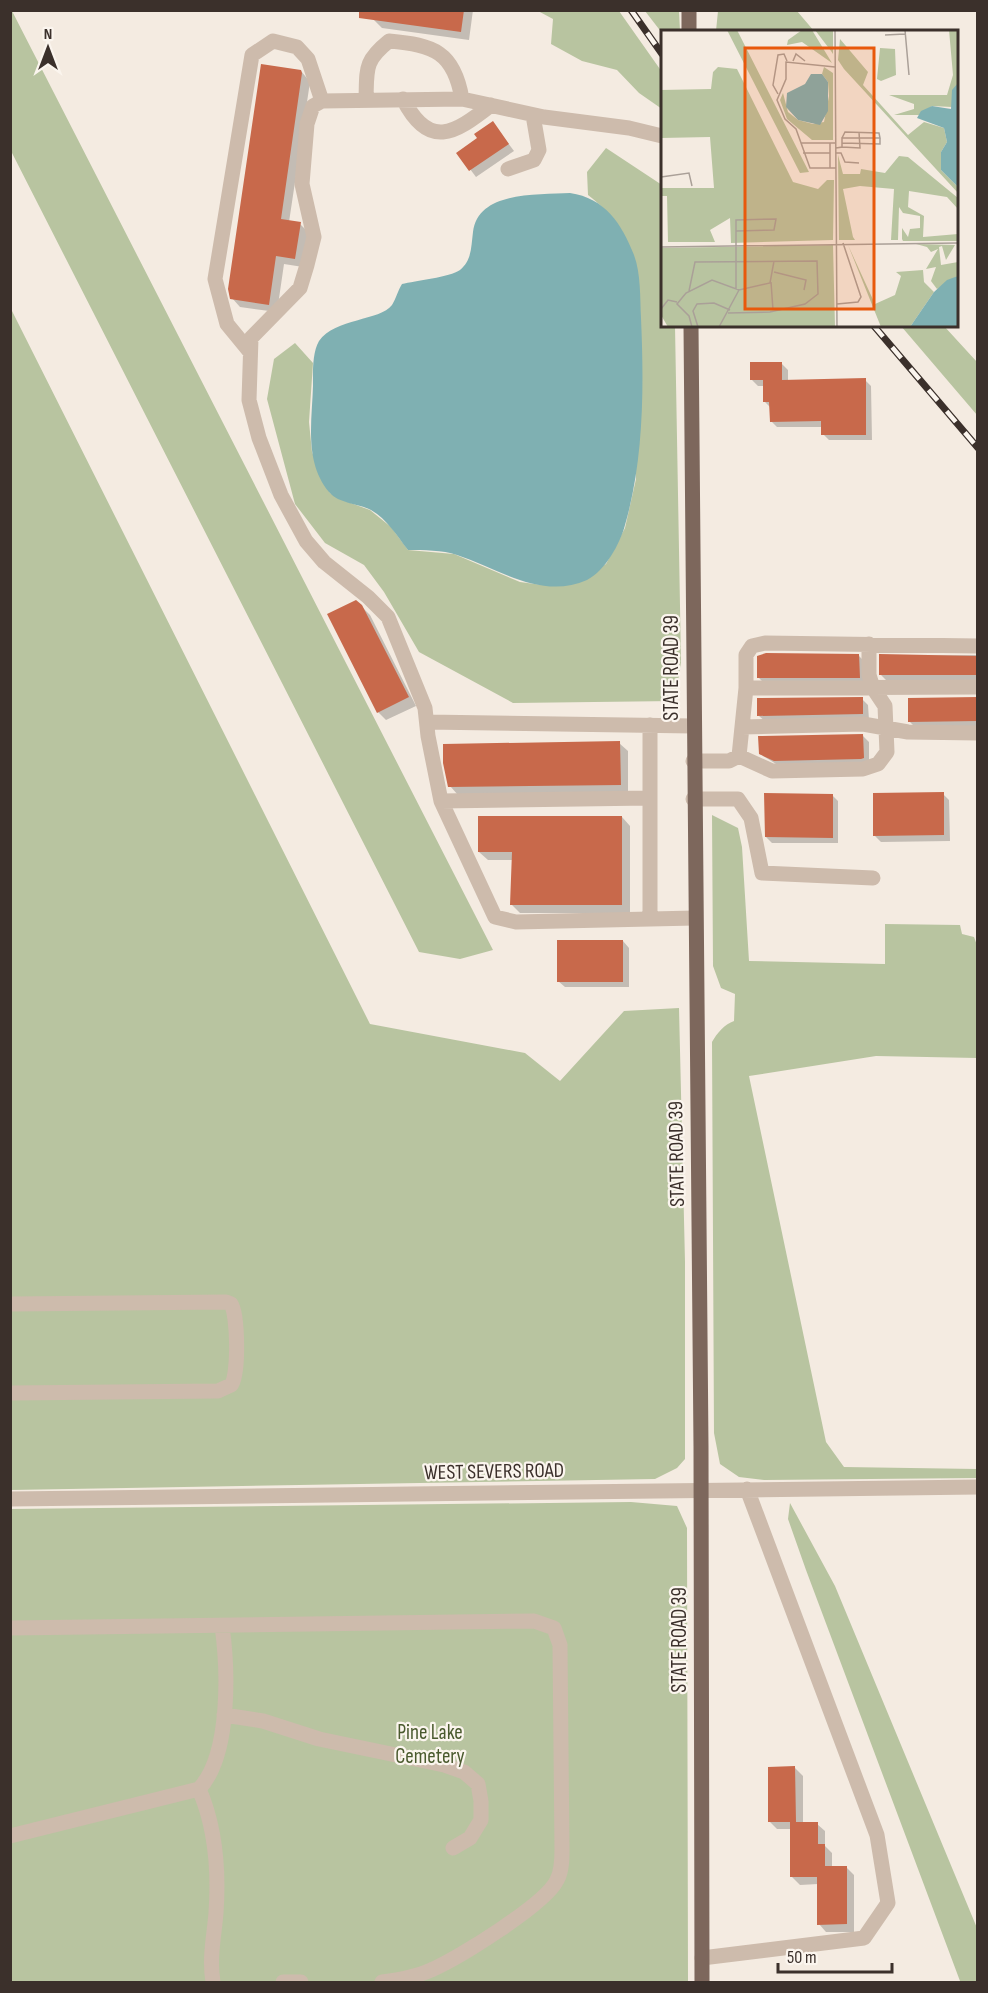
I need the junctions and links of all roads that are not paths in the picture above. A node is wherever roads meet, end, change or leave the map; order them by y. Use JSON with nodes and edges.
{"nodes":[{"id":1,"x":688,"y":10,"type":"edge"},
{"id":2,"x":689,"y":30,"type":"edge"},
{"id":3,"x":366,"y":99,"type":"junction"},
{"id":4,"x":403,"y":99,"type":"junction"},
{"id":5,"x":462,"y":99,"type":"junction"},
{"id":6,"x":322,"y":101,"type":"junction"},
{"id":7,"x":491,"y":105,"type":"junction"},
{"id":8,"x":533,"y":115,"type":"junction"},
{"id":9,"x":661,"y":136,"type":"edge"},
{"id":10,"x":508,"y":169,"type":"dead end"},
{"id":11,"x":691,"y":327,"type":"edge"},
{"id":12,"x":250,"y":352,"type":"junction"},
{"id":13,"x":869,"y":644,"type":"junction"},
{"id":14,"x":978,"y":646,"type":"edge"},
{"id":15,"x":978,"y":687,"type":"edge"},
{"id":16,"x":746,"y":688,"type":"junction"},
{"id":17,"x":873,"y":688,"type":"junction"},
{"id":18,"x":427,"y":722,"type":"junction"},
{"id":19,"x":650,"y":725,"type":"junction"},
{"id":20,"x":693,"y":726,"type":"junction"},
{"id":21,"x":742,"y":727,"type":"junction"},
{"id":22,"x":886,"y":727,"type":"junction"},
{"id":23,"x":978,"y":733,"type":"edge"},
{"id":24,"x":739,"y":756,"type":"junction"},
{"id":25,"x":693,"y":761,"type":"junction"},
{"id":26,"x":650,"y":798,"type":"junction"},
{"id":27,"x":693,"y":799,"type":"junction"},
{"id":28,"x":441,"y":801,"type":"junction"},
{"id":29,"x":873,"y":878,"type":"dead end"},
{"id":30,"x":650,"y":918,"type":"junction"},
{"id":31,"x":695,"y":918,"type":"junction"},
{"id":32,"x":10,"y":1304,"type":"edge"},
{"id":33,"x":10,"y":1393,"type":"edge"},
{"id":34,"x":978,"y":1487,"type":"edge"},
{"id":35,"x":700,"y":1488,"type":"junction"},
{"id":36,"x":747,"y":1489,"type":"junction"},
{"id":37,"x":10,"y":1499,"type":"edge"},
{"id":38,"x":222,"y":1626,"type":"junction"},
{"id":39,"x":10,"y":1628,"type":"edge"},
{"id":40,"x":224,"y":1715,"type":"junction"},
{"id":41,"x":199,"y":1789,"type":"junction"},
{"id":42,"x":10,"y":1836,"type":"edge"},
{"id":43,"x":453,"y":1848,"type":"dead end"},
{"id":44,"x":702,"y":1958,"type":"junction"},
{"id":45,"x":213,"y":1983,"type":"edge"},
{"id":46,"x":283,"y":1983,"type":"edge"},
{"id":47,"x":301,"y":1983,"type":"edge"},
{"id":48,"x":382,"y":1983,"type":"edge"},
{"id":49,"x":702,"y":1983,"type":"edge"}],
"edges":[{"from":1,"to":2,"type":"main road"},
{"from":3,"to":4,"type":"street"},
{"from":3,"to":5,"type":"street"},
{"from":3,"to":6,"type":"street"},
{"from":4,"to":5,"type":"street"},
{"from":4,"to":7,"type":"street"},
{"from":5,"to":7,"type":"street"},
{"from":6,"to":12,"type":"street"},
{"from":6,"to":12,"type":"street"},
{"from":7,"to":8,"type":"street"},
{"from":8,"to":9,"type":"street"},
{"from":8,"to":10,"type":"street"},
{"from":11,"to":20,"type":"main road","name":"STATE ROAD 39"},
{"from":12,"to":18,"type":"street"},
{"from":13,"to":14,"type":"street"},
{"from":13,"to":16,"type":"street"},
{"from":13,"to":17,"type":"street"},
{"from":15,"to":17,"type":"street"},
{"from":16,"to":17,"type":"street"},
{"from":16,"to":21,"type":"street"},
{"from":17,"to":22,"type":"street"},
{"from":18,"to":19,"type":"street"},
{"from":18,"to":28,"type":"street"},
{"from":19,"to":20,"type":"street"},
{"from":19,"to":26,"type":"street"},
{"from":20,"to":25,"type":"main road","name":"STATE ROAD 39"},
{"from":21,"to":22,"type":"street"},
{"from":21,"to":24,"type":"street"},
{"from":22,"to":23,"type":"street"},
{"from":22,"to":24,"type":"street"},
{"from":24,"to":25,"type":"street"},
{"from":25,"to":27,"type":"main road","name":"STATE ROAD 39"},
{"from":26,"to":28,"type":"street"},
{"from":26,"to":30,"type":"street"},
{"from":27,"to":29,"type":"street"},
{"from":27,"to":31,"type":"main road","name":"STATE ROAD 39"},
{"from":28,"to":30,"type":"street"},
{"from":30,"to":31,"type":"street"},
{"from":31,"to":35,"type":"main road","name":"STATE ROAD 39"},
{"from":32,"to":33,"type":"street"},
{"from":34,"to":36,"type":"street","name":"WEST SEVERS ROAD"},
{"from":35,"to":36,"type":"street","name":"WEST SEVERS ROAD"},
{"from":35,"to":37,"type":"street","name":"WEST SEVERS ROAD"},
{"from":35,"to":44,"type":"main road","name":"STATE ROAD 39"},
{"from":36,"to":44,"type":"street"},
{"from":38,"to":39,"type":"street"},
{"from":38,"to":40,"type":"street"},
{"from":38,"to":48,"type":"street"},
{"from":40,"to":41,"type":"street"},
{"from":40,"to":43,"type":"street"},
{"from":41,"to":42,"type":"street"},
{"from":41,"to":45,"type":"street"},
{"from":44,"to":49,"type":"main road","name":"STATE ROAD 39"},
{"from":46,"to":47,"type":"street"}]}
